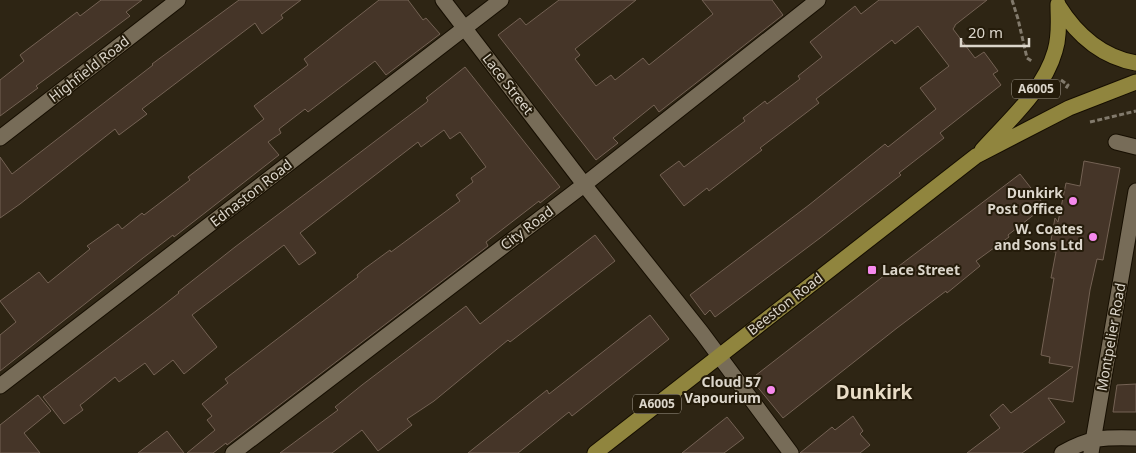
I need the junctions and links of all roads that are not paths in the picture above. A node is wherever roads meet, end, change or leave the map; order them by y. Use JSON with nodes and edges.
{"nodes":[{"id":1,"x":178,"y":0,"type":"edge"},
{"id":2,"x":443,"y":0,"type":"edge"},
{"id":3,"x":501,"y":0,"type":"edge"},
{"id":4,"x":818,"y":0,"type":"edge"},
{"id":5,"x":1057,"y":2,"type":"edge"},
{"id":6,"x":464,"y":28,"type":"junction"},
{"id":7,"x":1136,"y":63,"type":"edge"},
{"id":8,"x":1136,"y":82,"type":"edge"},
{"id":9,"x":0,"y":138,"type":"edge"},
{"id":10,"x":1116,"y":142,"type":"dead end"},
{"id":11,"x":1136,"y":147,"type":"edge"},
{"id":12,"x":976,"y":156,"type":"junction"},
{"id":13,"x":585,"y":184,"type":"junction"},
{"id":14,"x":1136,"y":191,"type":"edge"},
{"id":15,"x":719,"y":356,"type":"junction"},
{"id":16,"x":0,"y":386,"type":"edge"},
{"id":17,"x":1136,"y":438,"type":"edge"},
{"id":18,"x":1092,"y":446,"type":"edge"},
{"id":19,"x":233,"y":453,"type":"edge"},
{"id":20,"x":595,"y":453,"type":"edge"},
{"id":21,"x":792,"y":453,"type":"edge"},
{"id":22,"x":1062,"y":453,"type":"edge"}],
"edges":[{"from":1,"to":9,"type":"street","name":"Highfield Road"},
{"from":2,"to":6,"type":"street","name":"Lace Street"},
{"from":3,"to":6,"type":"street","name":"Ednaston Road"},
{"from":4,"to":13,"type":"street","name":"City Road"},
{"from":5,"to":7,"type":"main road","number":"A6005"},
{"from":5,"to":12,"type":"main road","number":"A6005"},
{"from":6,"to":13,"type":"street","name":"Lace Street"},
{"from":6,"to":16,"type":"street","name":"Ednaston Road"},
{"from":8,"to":12,"type":"main road","number":"A6005"},
{"from":10,"to":11,"type":"street"},
{"from":12,"to":15,"type":"main road","name":"Beeston Road","number":"A6005"},
{"from":13,"to":15,"type":"street","name":"Lace Street"},
{"from":13,"to":19,"type":"street","name":"City Road"},
{"from":14,"to":18,"type":"street","name":"Montpelier Road"},
{"from":15,"to":20,"type":"main road","name":"Beeston Road","number":"A6005"},
{"from":15,"to":21,"type":"street","name":"Lace Street"},
{"from":17,"to":18,"type":"street"},
{"from":18,"to":22,"type":"street"}]}
